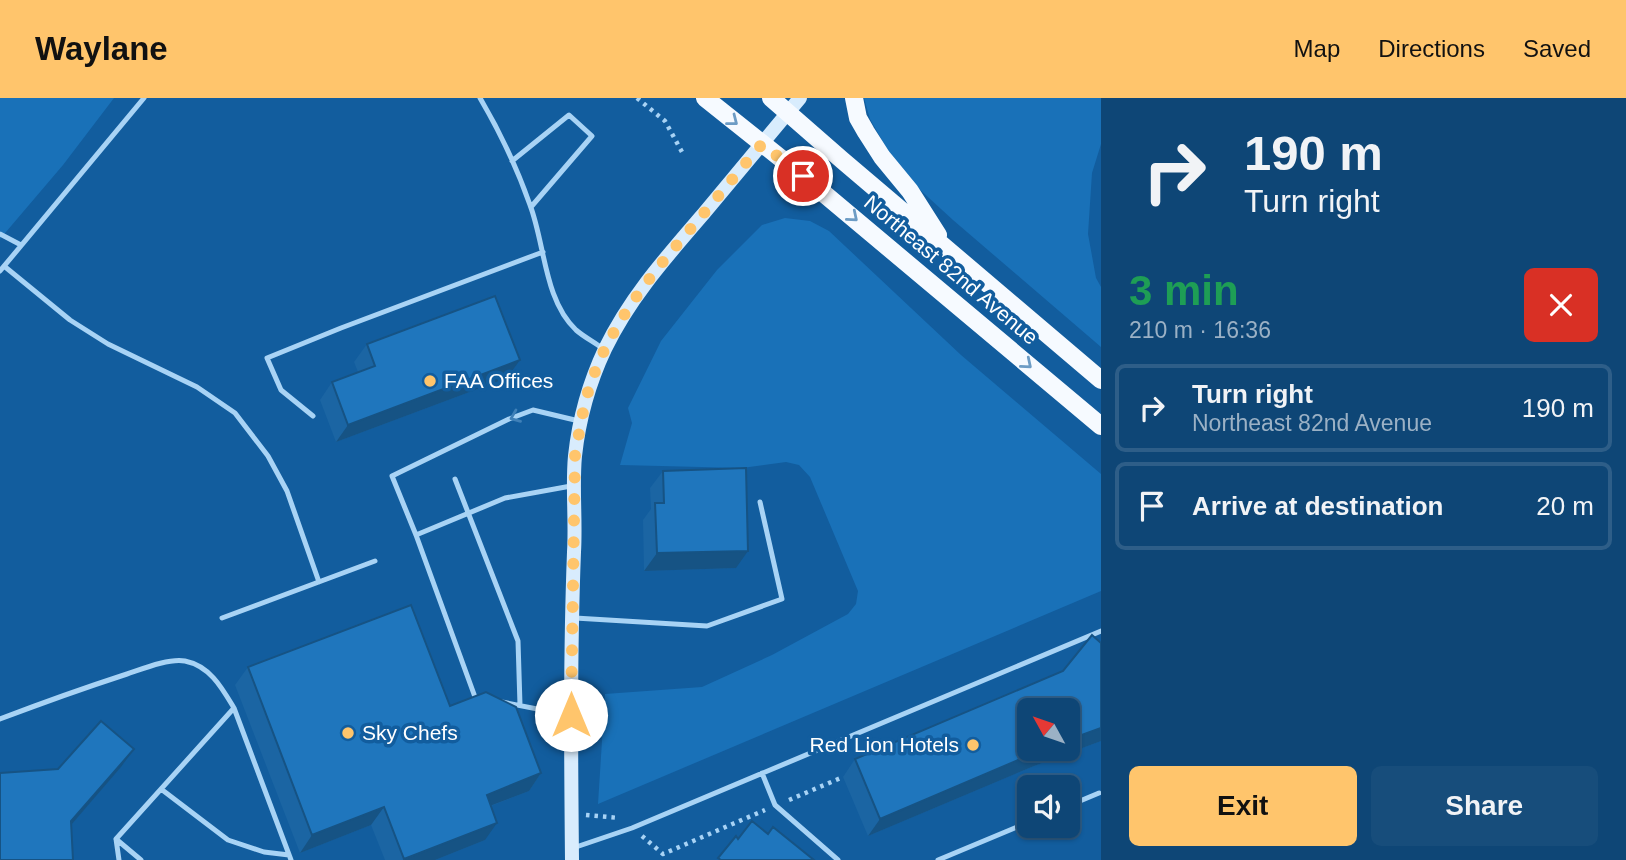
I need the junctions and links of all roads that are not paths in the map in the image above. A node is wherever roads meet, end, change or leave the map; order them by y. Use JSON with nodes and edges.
{"nodes":[{"id":1,"x":144,"y":98,"type":"edge"},
{"id":2,"x":480,"y":98,"type":"edge"},
{"id":3,"x":705,"y":98,"type":"edge"},
{"id":4,"x":771,"y":98,"type":"edge"},
{"id":5,"x":800,"y":98,"type":"edge"},
{"id":6,"x":854,"y":98,"type":"edge"},
{"id":7,"x":788,"y":113,"type":"junction"},
{"id":8,"x":762,"y":144,"type":"junction"},
{"id":9,"x":512,"y":161,"type":"junction"},
{"id":10,"x":531,"y":207,"type":"junction"},
{"id":11,"x":0,"y":234,"type":"edge"},
{"id":12,"x":21,"y":246,"type":"junction"},
{"id":13,"x":947,"y":250,"type":"junction"},
{"id":14,"x":543,"y":252,"type":"junction"},
{"id":15,"x":2,"y":268,"type":"edge"},
{"id":16,"x":605,"y":349,"type":"junction"},
{"id":17,"x":1101,"y":380,"type":"edge"},
{"id":18,"x":1069,"y":399,"type":"junction"},
{"id":19,"x":313,"y":416,"type":"dead end"},
{"id":20,"x":581,"y":422,"type":"junction"},
{"id":21,"x":1101,"y":426,"type":"edge"},
{"id":22,"x":1101,"y":435,"type":"edge"},
{"id":23,"x":455,"y":479,"type":"dead end"},
{"id":24,"x":574,"y":485,"type":"junction"},
{"id":25,"x":760,"y":502,"type":"dead end"},
{"id":26,"x":468,"y":514,"type":"junction"},
{"id":27,"x":416,"y":535,"type":"junction"},
{"id":28,"x":375,"y":561,"type":"dead end"},
{"id":29,"x":319,"y":582,"type":"junction"},
{"id":30,"x":222,"y":618,"type":"dead end"},
{"id":31,"x":571,"y":618,"type":"junction"},
{"id":32,"x":1101,"y":631,"type":"edge"},
{"id":33,"x":486,"y":699,"type":"edge"},
{"id":34,"x":498,"y":701,"type":"edge"},
{"id":35,"x":520,"y":705,"type":"junction"},
{"id":36,"x":234,"y":708,"type":"junction"},
{"id":37,"x":571,"y":715,"type":"junction"},
{"id":38,"x":0,"y":719,"type":"edge"},
{"id":39,"x":762,"y":773,"type":"junction"},
{"id":40,"x":161,"y":789,"type":"junction"},
{"id":41,"x":1100,"y":794,"type":"edge"},
{"id":42,"x":1080,"y":802,"type":"edge"},
{"id":43,"x":1017,"y":827,"type":"edge"},
{"id":44,"x":117,"y":839,"type":"junction"},
{"id":45,"x":572,"y":854,"type":"edge"},
{"id":46,"x":290,"y":858,"type":"edge"},
{"id":47,"x":120,"y":860,"type":"edge"},
{"id":48,"x":141,"y":860,"type":"edge"},
{"id":49,"x":838,"y":860,"type":"edge"},
{"id":50,"x":939,"y":860,"type":"edge"}],
"edges":[{"from":1,"to":12,"type":"lane"},
{"from":2,"to":9,"type":"lane"},
{"from":3,"to":8,"type":"main road","name":"Northeast 82nd Avenue","one_way":true},
{"from":4,"to":7,"type":"main road","name":"Northeast 82nd Avenue"},
{"from":5,"to":7,"type":"main road"},
{"from":6,"to":13,"type":"main road"},
{"from":7,"to":8,"type":"main road"},
{"from":7,"to":13,"type":"main road","name":"Northeast 82nd Avenue"},
{"from":8,"to":16,"type":"main road"},
{"from":8,"to":18,"type":"main road","name":"Northeast 82nd Avenue","one_way":true},
{"from":9,"to":10,"type":"lane"},
{"from":9,"to":10,"type":"lane"},
{"from":10,"to":14,"type":"lane"},
{"from":11,"to":12,"type":"lane"},
{"from":12,"to":15,"type":"lane"},
{"from":13,"to":17,"type":"main road","name":"Northeast 82nd Avenue"},
{"from":14,"to":16,"type":"lane"},
{"from":14,"to":19,"type":"lane"},
{"from":15,"to":29,"type":"lane"},
{"from":16,"to":20,"type":"main road"},
{"from":18,"to":21,"type":"main road","name":"Northeast 82nd Avenue"},
{"from":18,"to":22,"type":"main road"},
{"from":20,"to":24,"type":"main road"},
{"from":20,"to":27,"type":"lane","one_way":true},
{"from":23,"to":26,"type":"lane"},
{"from":24,"to":26,"type":"lane"},
{"from":24,"to":31,"type":"main road"},
{"from":25,"to":31,"type":"lane"},
{"from":26,"to":27,"type":"lane"},
{"from":26,"to":35,"type":"lane"},
{"from":27,"to":33,"type":"lane"},
{"from":28,"to":29,"type":"lane"},
{"from":29,"to":30,"type":"lane"},
{"from":31,"to":37,"type":"main road"},
{"from":32,"to":39,"type":"lane"},
{"from":34,"to":35,"type":"lane"},
{"from":35,"to":37,"type":"lane"},
{"from":36,"to":38,"type":"lane"},
{"from":36,"to":40,"type":"lane"},
{"from":36,"to":46,"type":"lane"},
{"from":37,"to":45,"type":"main road"},
{"from":39,"to":45,"type":"lane"},
{"from":39,"to":49,"type":"lane"},
{"from":40,"to":44,"type":"lane"},
{"from":40,"to":46,"type":"lane"},
{"from":41,"to":42,"type":"lane"},
{"from":43,"to":50,"type":"lane"},
{"from":44,"to":47,"type":"lane"},
{"from":44,"to":48,"type":"lane"}]}
